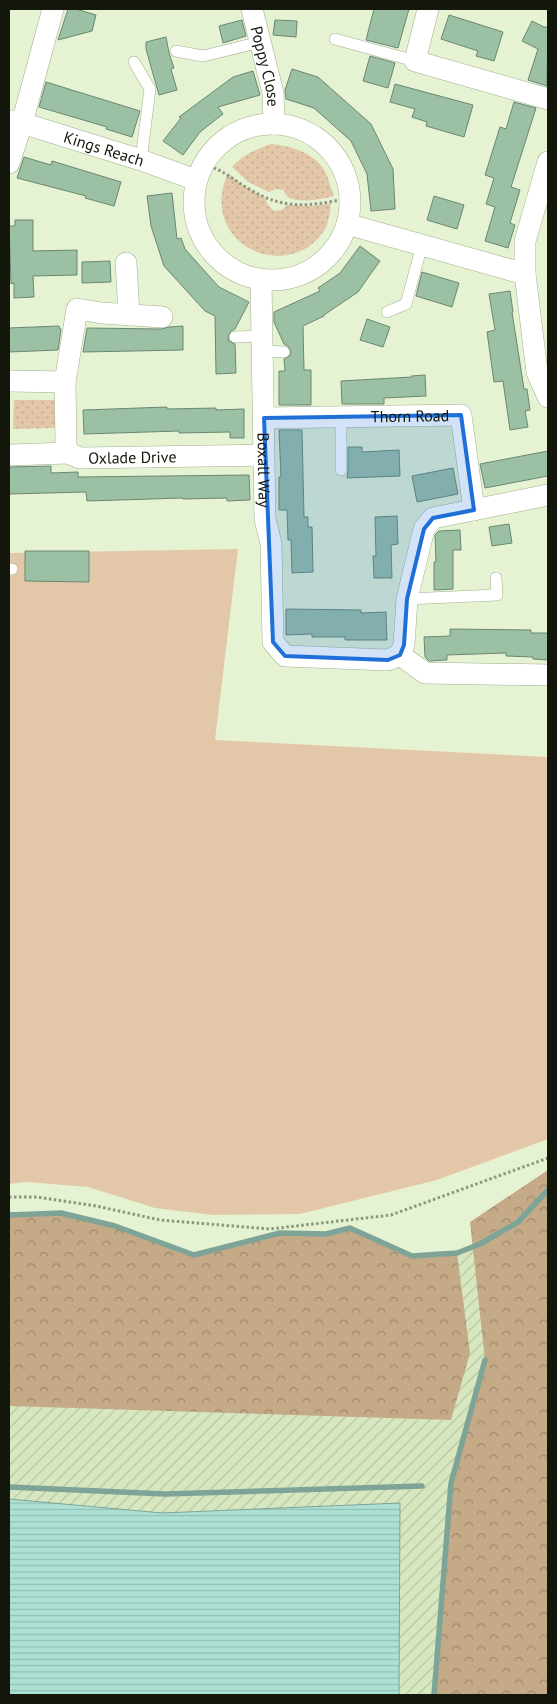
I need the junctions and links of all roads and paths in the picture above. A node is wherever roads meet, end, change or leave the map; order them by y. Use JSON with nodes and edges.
{"nodes":[{"id":1,"x":53,"y":9,"type":"edge"},
{"id":2,"x":252,"y":9,"type":"edge"},
{"id":3,"x":428,"y":9,"type":"edge"},
{"id":4,"x":335,"y":39,"type":"dead end"},
{"id":5,"x":261,"y":42,"type":"junction"},
{"id":6,"x":176,"y":51,"type":"dead end"},
{"id":7,"x":415,"y":61,"type":"junction"},
{"id":8,"x":134,"y":62,"type":"dead end"},
{"id":9,"x":548,"y":99,"type":"edge"},
{"id":10,"x":15,"y":122,"type":"edge"},
{"id":11,"x":274,"y":124,"type":"junction"},
{"id":12,"x":141,"y":160,"type":"junction"},
{"id":13,"x":548,"y":162,"type":"edge"},
{"id":14,"x":9,"y":163,"type":"edge"},
{"id":15,"x":200,"y":172,"type":"junction"},
{"id":16,"x":350,"y":198,"type":"junction"},
{"id":17,"x":347,"y":224,"type":"junction"},
{"id":18,"x":422,"y":245,"type":"junction"},
{"id":19,"x":126,"y":263,"type":"dead end"},
{"id":20,"x":525,"y":274,"type":"junction"},
{"id":21,"x":261,"y":280,"type":"junction"},
{"id":22,"x":387,"y":312,"type":"dead end"},
{"id":23,"x":129,"y":315,"type":"junction"},
{"id":24,"x":162,"y":317,"type":"dead end"},
{"id":25,"x":235,"y":337,"type":"dead end"},
{"id":26,"x":262,"y":344,"type":"junction"},
{"id":27,"x":284,"y":352,"type":"dead end"},
{"id":28,"x":9,"y":381,"type":"edge"},
{"id":29,"x":65,"y":382,"type":"junction"},
{"id":30,"x":548,"y":397,"type":"edge"},
{"id":31,"x":341,"y":417,"type":"junction"},
{"id":32,"x":264,"y":418,"type":"junction"},
{"id":33,"x":68,"y":453,"type":"junction"},
{"id":34,"x":9,"y":455,"type":"edge"},
{"id":35,"x":264,"y":455,"type":"junction"},
{"id":36,"x":341,"y":470,"type":"dead end"},
{"id":37,"x":548,"y":495,"type":"edge"},
{"id":38,"x":474,"y":510,"type":"junction"},
{"id":39,"x":496,"y":578,"type":"dead end"},
{"id":40,"x":407,"y":599,"type":"junction"},
{"id":41,"x":400,"y":655,"type":"junction"},
{"id":42,"x":548,"y":675,"type":"edge"},
{"id":43,"x":548,"y":1158,"type":"edge"},
{"id":44,"x":9,"y":1197,"type":"edge"}],
"edges":[{"from":1,"to":10,"type":"street"},
{"from":2,"to":5,"type":"street","name":"Poppy Close"},
{"from":3,"to":7,"type":"street"},
{"from":4,"to":7,"type":"lane"},
{"from":5,"to":6,"type":"lane"},
{"from":5,"to":11,"type":"street","name":"Poppy Close"},
{"from":7,"to":9,"type":"street"},
{"from":8,"to":12,"type":"lane"},
{"from":10,"to":12,"type":"street","name":"Kings Reach"},
{"from":10,"to":14,"type":"street"},
{"from":11,"to":15,"type":"street"},
{"from":11,"to":16,"type":"street"},
{"from":12,"to":15,"type":"street","name":"Kings Reach"},
{"from":13,"to":20,"type":"street"},
{"from":15,"to":16,"type":"path"},
{"from":15,"to":21,"type":"street"},
{"from":16,"to":17,"type":"street"},
{"from":17,"to":18,"type":"street"},
{"from":17,"to":21,"type":"street"},
{"from":18,"to":20,"type":"street"},
{"from":18,"to":22,"type":"lane"},
{"from":19,"to":23,"type":"street"},
{"from":20,"to":30,"type":"street"},
{"from":21,"to":26,"type":"street","name":"Boxall Way"},
{"from":23,"to":24,"type":"street"},
{"from":23,"to":29,"type":"street","name":"Oxlade Drive"},
{"from":25,"to":26,"type":"lane"},
{"from":26,"to":27,"type":"lane"},
{"from":26,"to":32,"type":"street","name":"Boxall Way"},
{"from":28,"to":29,"type":"street"},
{"from":29,"to":33,"type":"street","name":"Oxlade Drive"},
{"from":31,"to":32,"type":"street","name":"Thorn Road"},
{"from":31,"to":36,"type":"lane"},
{"from":31,"to":38,"type":"street","name":"Thorn Road"},
{"from":32,"to":35,"type":"street","name":"Boxall Way"},
{"from":33,"to":34,"type":"street"},
{"from":33,"to":35,"type":"street","name":"Oxlade Drive"},
{"from":35,"to":41,"type":"street","name":"Boxall Way"},
{"from":37,"to":38,"type":"street"},
{"from":38,"to":40,"type":"street"},
{"from":39,"to":40,"type":"lane"},
{"from":40,"to":41,"type":"street"},
{"from":41,"to":42,"type":"street"},
{"from":43,"to":44,"type":"path"}]}
